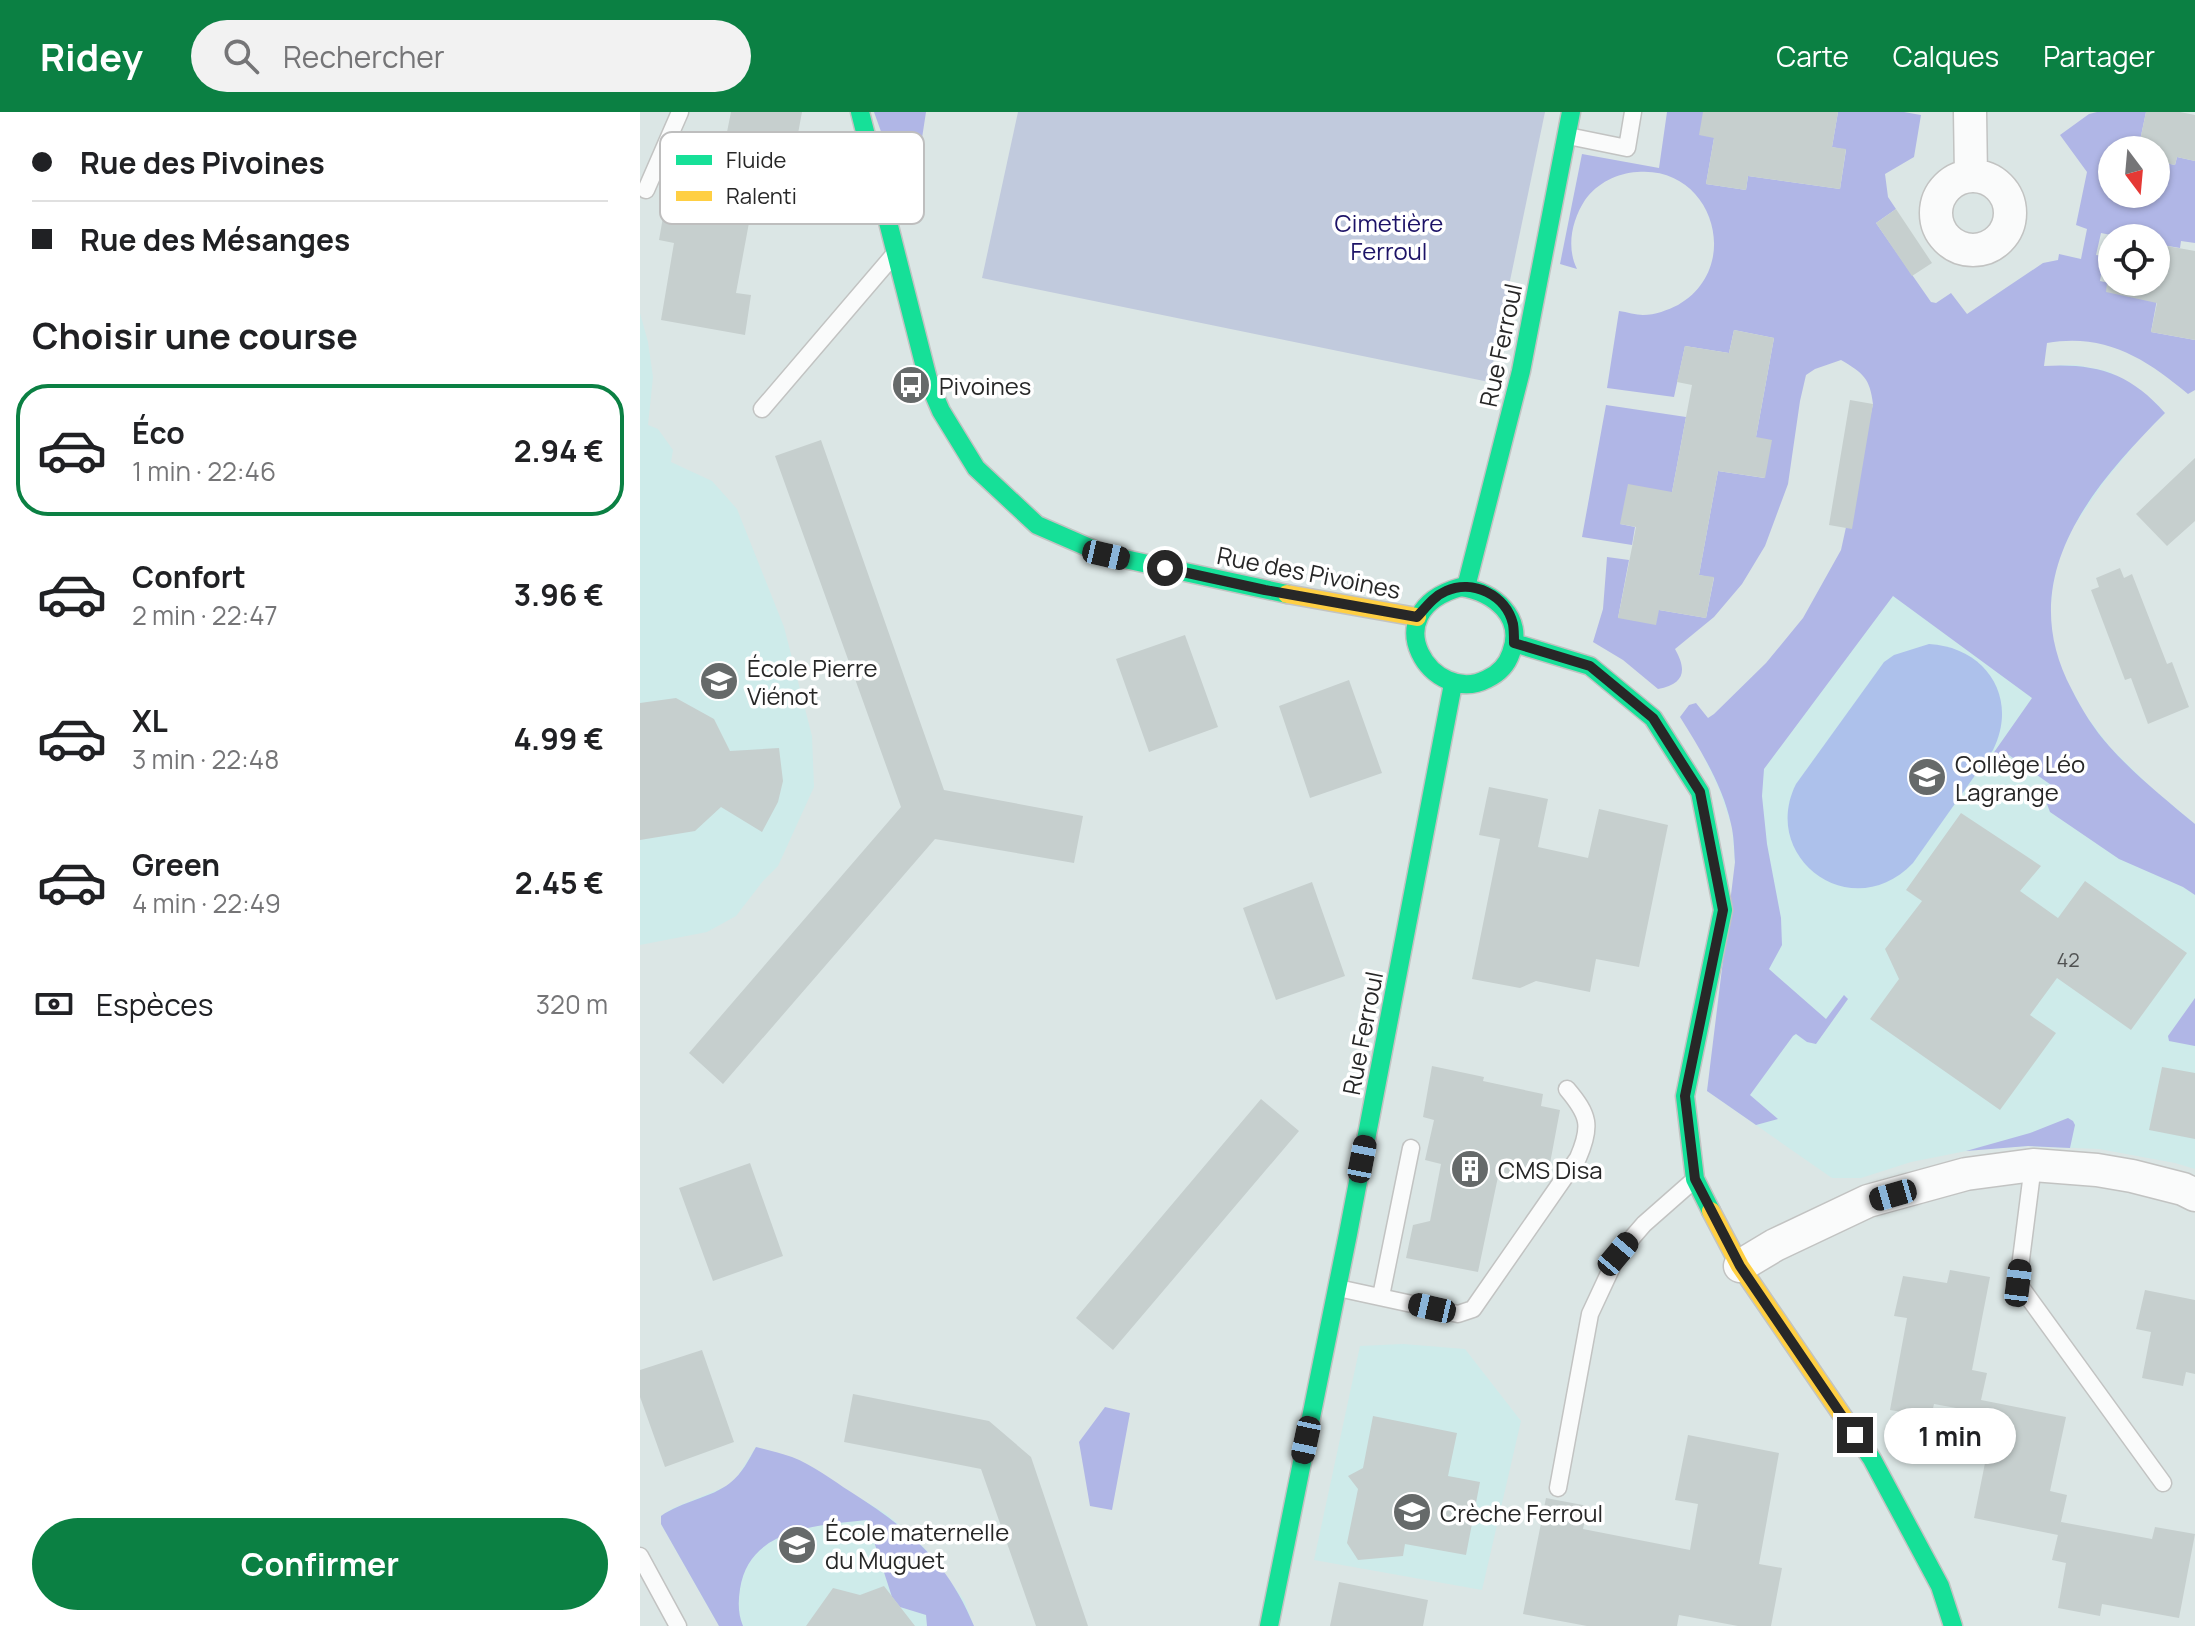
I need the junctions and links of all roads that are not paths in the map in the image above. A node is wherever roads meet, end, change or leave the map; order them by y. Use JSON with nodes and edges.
{"nodes":[{"id":1,"x":680,"y":112,"type":"edge"},
{"id":2,"x":860,"y":112,"type":"edge"},
{"id":3,"x":1571,"y":112,"type":"edge"},
{"id":4,"x":1633,"y":112,"type":"edge"},
{"id":5,"x":1970,"y":112,"type":"edge"},
{"id":6,"x":671,"y":132,"type":"edge"},
{"id":7,"x":865,"y":132,"type":"edge"},
{"id":8,"x":1566,"y":136,"type":"junction"},
{"id":9,"x":660,"y":158,"type":"edge"},
{"id":10,"x":1971,"y":176,"type":"dead end"},
{"id":11,"x":646,"y":190,"type":"dead end"},
{"id":12,"x":889,"y":224,"type":"edge"},
{"id":13,"x":896,"y":252,"type":"junction"},
{"id":14,"x":762,"y":409,"type":"dead end"},
{"id":15,"x":1466,"y":587,"type":"junction"},
{"id":16,"x":1417,"y":617,"type":"junction"},
{"id":17,"x":1514,"y":643,"type":"junction"},
{"id":18,"x":1453,"y":684,"type":"junction"},
{"id":19,"x":1567,"y":1089,"type":"dead end"},
{"id":20,"x":1411,"y":1148,"type":"dead end"},
{"id":21,"x":2033,"y":1165,"type":"junction"},
{"id":22,"x":1695,"y":1179,"type":"junction"},
{"id":23,"x":2195,"y":1195,"type":"edge"},
{"id":24,"x":1740,"y":1266,"type":"junction"},
{"id":25,"x":1337,"y":1288,"type":"junction"},
{"id":26,"x":1381,"y":1296,"type":"junction"},
{"id":27,"x":2163,"y":1483,"type":"dead end"},
{"id":28,"x":1558,"y":1488,"type":"dead end"},
{"id":29,"x":640,"y":1556,"type":"edge"},
{"id":30,"x":678,"y":1626,"type":"edge"},
{"id":31,"x":1269,"y":1626,"type":"edge"},
{"id":32,"x":1953,"y":1626,"type":"edge"}],
"edges":[{"from":1,"to":6,"type":"lane"},
{"from":2,"to":7,"type":"street","name":"Rue des Pivoines"},
{"from":3,"to":8,"type":"street","name":"Rue Ferroul"},
{"from":4,"to":8,"type":"lane"},
{"from":5,"to":10,"type":"street"},
{"from":8,"to":15,"type":"street","name":"Rue Ferroul"},
{"from":9,"to":11,"type":"lane"},
{"from":12,"to":13,"type":"street","name":"Rue des Pivoines"},
{"from":13,"to":14,"type":"lane"},
{"from":13,"to":16,"type":"street","name":"Rue des Pivoines"},
{"from":15,"to":16,"type":"street"},
{"from":15,"to":17,"type":"street"},
{"from":16,"to":18,"type":"street"},
{"from":17,"to":18,"type":"street"},
{"from":17,"to":22,"type":"street"},
{"from":18,"to":25,"type":"street","name":"Rue Ferroul"},
{"from":19,"to":26,"type":"lane"},
{"from":20,"to":26,"type":"lane"},
{"from":21,"to":23,"type":"street"},
{"from":21,"to":24,"type":"street"},
{"from":21,"to":27,"type":"lane"},
{"from":22,"to":24,"type":"street"},
{"from":22,"to":28,"type":"lane"},
{"from":24,"to":32,"type":"street"},
{"from":25,"to":26,"type":"lane"},
{"from":25,"to":31,"type":"street","name":"Rue Ferroul"},
{"from":29,"to":30,"type":"lane"}]}
